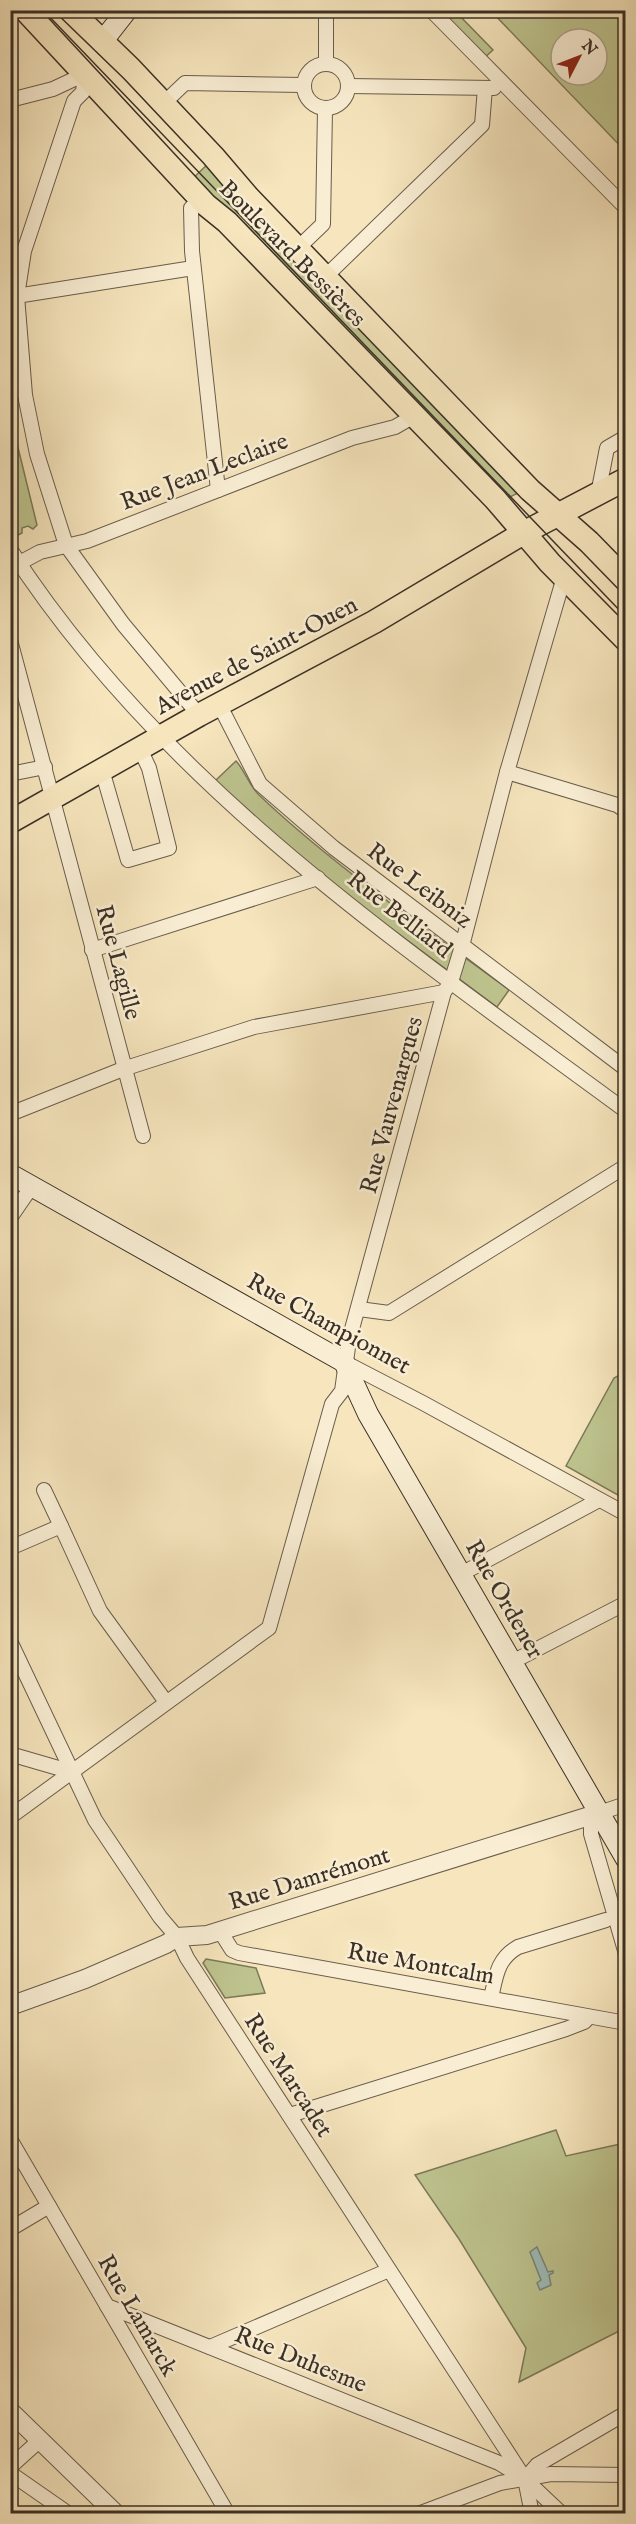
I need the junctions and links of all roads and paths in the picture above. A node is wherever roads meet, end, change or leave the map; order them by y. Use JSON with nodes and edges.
{"nodes":[{"id":1,"x":24,"y":10,"type":"edge"},
{"id":2,"x":70,"y":10,"type":"edge"},
{"id":3,"x":127,"y":10,"type":"edge"},
{"id":4,"x":326,"y":10,"type":"edge"},
{"id":5,"x":431,"y":10,"type":"edge"},
{"id":6,"x":102,"y":42,"type":"junction"},
{"id":7,"x":326,"y":64,"type":"junction"},
{"id":8,"x":85,"y":74,"type":"junction"},
{"id":9,"x":303,"y":85,"type":"junction"},
{"id":10,"x":62,"y":86,"type":"junction"},
{"id":11,"x":349,"y":86,"type":"junction"},
{"id":12,"x":485,"y":88,"type":"junction"},
{"id":13,"x":506,"y":88,"type":"junction"},
{"id":14,"x":10,"y":100,"type":"edge"},
{"id":15,"x":74,"y":101,"type":"junction"},
{"id":16,"x":164,"y":104,"type":"junction"},
{"id":17,"x":325,"y":109,"type":"junction"},
{"id":18,"x":201,"y":199,"type":"junction"},
{"id":19,"x":626,"y":208,"type":"edge"},
{"id":20,"x":298,"y":248,"type":"junction"},
{"id":21,"x":193,"y":268,"type":"junction"},
{"id":22,"x":325,"y":278,"type":"junction"},
{"id":23,"x":14,"y":296,"type":"edge"},
{"id":24,"x":414,"y":416,"type":"junction"},
{"id":25,"x":626,"y":438,"type":"edge"},
{"id":26,"x":626,"y":479,"type":"edge"},
{"id":27,"x":218,"y":490,"type":"junction"},
{"id":28,"x":598,"y":494,"type":"junction"},
{"id":29,"x":559,"y":515,"type":"junction"},
{"id":30,"x":525,"y":532,"type":"junction"},
{"id":31,"x":66,"y":545,"type":"junction"},
{"id":32,"x":10,"y":549,"type":"edge"},
{"id":33,"x":15,"y":566,"type":"edge"},
{"id":34,"x":564,"y":577,"type":"junction"},
{"id":35,"x":626,"y":580,"type":"edge"},
{"id":36,"x":10,"y":640,"type":"edge"},
{"id":37,"x":626,"y":640,"type":"edge"},
{"id":38,"x":210,"y":711,"type":"junction"},
{"id":39,"x":160,"y":737,"type":"junction"},
{"id":40,"x":140,"y":749,"type":"junction"},
{"id":41,"x":45,"y":767,"type":"junction"},
{"id":42,"x":102,"y":770,"type":"junction"},
{"id":43,"x":507,"y":772,"type":"junction"},
{"id":44,"x":10,"y":774,"type":"edge"},
{"id":45,"x":53,"y":798,"type":"junction"},
{"id":46,"x":626,"y":812,"type":"edge"},
{"id":47,"x":10,"y":822,"type":"edge"},
{"id":48,"x":318,"y":878,"type":"junction"},
{"id":49,"x":462,"y":946,"type":"junction"},
{"id":50,"x":92,"y":950,"type":"junction"},
{"id":51,"x":448,"y":987,"type":"junction"},
{"id":52,"x":123,"y":1069,"type":"junction"},
{"id":53,"x":626,"y":1069,"type":"edge"},
{"id":54,"x":626,"y":1111,"type":"edge"},
{"id":55,"x":10,"y":1114,"type":"edge"},
{"id":56,"x":143,"y":1136,"type":"dead end"},
{"id":57,"x":626,"y":1166,"type":"edge"},
{"id":58,"x":10,"y":1174,"type":"edge"},
{"id":59,"x":32,"y":1186,"type":"junction"},
{"id":60,"x":10,"y":1218,"type":"edge"},
{"id":61,"x":359,"y":1309,"type":"junction"},
{"id":62,"x":344,"y":1362,"type":"junction"},
{"id":63,"x":44,"y":1490,"type":"dead end"},
{"id":64,"x":599,"y":1500,"type":"junction"},
{"id":65,"x":626,"y":1514,"type":"edge"},
{"id":66,"x":61,"y":1526,"type":"junction"},
{"id":67,"x":10,"y":1548,"type":"edge"},
{"id":68,"x":461,"y":1574,"type":"junction"},
{"id":69,"x":626,"y":1603,"type":"edge"},
{"id":70,"x":10,"y":1641,"type":"edge"},
{"id":71,"x":512,"y":1662,"type":"junction"},
{"id":72,"x":166,"y":1702,"type":"junction"},
{"id":73,"x":10,"y":1754,"type":"edge"},
{"id":74,"x":72,"y":1772,"type":"junction"},
{"id":75,"x":626,"y":1804,"type":"edge"},
{"id":76,"x":599,"y":1813,"type":"junction"},
{"id":77,"x":10,"y":1817,"type":"edge"},
{"id":78,"x":626,"y":1859,"type":"edge"},
{"id":79,"x":606,"y":1920,"type":"dead end"},
{"id":80,"x":220,"y":1931,"type":"junction"},
{"id":81,"x":177,"y":1936,"type":"junction"},
{"id":82,"x":626,"y":1954,"type":"edge"},
{"id":83,"x":491,"y":1998,"type":"junction"},
{"id":84,"x":10,"y":2006,"type":"edge"},
{"id":85,"x":588,"y":2018,"type":"junction"},
{"id":86,"x":626,"y":2023,"type":"edge"},
{"id":87,"x":290,"y":2115,"type":"junction"},
{"id":88,"x":10,"y":2139,"type":"edge"},
{"id":89,"x":49,"y":2206,"type":"junction"},
{"id":90,"x":12,"y":2228,"type":"dead end"},
{"id":91,"x":389,"y":2270,"type":"junction"},
{"id":92,"x":107,"y":2306,"type":"junction"},
{"id":93,"x":210,"y":2347,"type":"junction"},
{"id":94,"x":10,"y":2410,"type":"edge"},
{"id":95,"x":626,"y":2413,"type":"edge"},
{"id":96,"x":40,"y":2440,"type":"junction"},
{"id":97,"x":564,"y":2449,"type":"junction"},
{"id":98,"x":10,"y":2467,"type":"edge"},
{"id":99,"x":10,"y":2473,"type":"edge"},
{"id":100,"x":569,"y":2474,"type":"junction"},
{"id":101,"x":626,"y":2475,"type":"edge"},
{"id":102,"x":525,"y":2479,"type":"junction"},
{"id":103,"x":69,"y":2514,"type":"edge"},
{"id":104,"x":116,"y":2514,"type":"edge"},
{"id":105,"x":228,"y":2514,"type":"edge"},
{"id":106,"x":418,"y":2514,"type":"edge"},
{"id":107,"x":532,"y":2514,"type":"edge"},
{"id":108,"x":562,"y":2514,"type":"edge"}],
"edges":[{"from":1,"to":8,"type":"main road","name":"Boulevard Bessières"},
{"from":2,"to":6,"type":"main road","name":"Boulevard Bessières"},
{"from":3,"to":6,"type":"main road"},
{"from":4,"to":7,"type":"street"},
{"from":5,"to":13,"type":"street"},
{"from":6,"to":8,"type":"main road"},
{"from":6,"to":16,"type":"main road","name":"Boulevard Bessières"},
{"from":7,"to":9,"type":"street"},
{"from":7,"to":11,"type":"street"},
{"from":8,"to":10,"type":"street"},
{"from":8,"to":15,"type":"street","name":"Rue Leibniz"},
{"from":8,"to":18,"type":"main road","name":"Boulevard Bessières"},
{"from":9,"to":16,"type":"street"},
{"from":9,"to":17,"type":"street"},
{"from":10,"to":14,"type":"street"},
{"from":10,"to":15,"type":"street"},
{"from":11,"to":12,"type":"street"},
{"from":11,"to":17,"type":"street"},
{"from":12,"to":13,"type":"street"},
{"from":12,"to":22,"type":"street"},
{"from":13,"to":19,"type":"street"},
{"from":15,"to":23,"type":"street","name":"Rue Leibniz"},
{"from":16,"to":20,"type":"main road","name":"Boulevard Bessières"},
{"from":17,"to":20,"type":"street"},
{"from":18,"to":21,"type":"street"},
{"from":18,"to":24,"type":"main road","name":"Boulevard Bessières"},
{"from":20,"to":22,"type":"main road","name":"Boulevard Bessières"},
{"from":21,"to":23,"type":"street"},
{"from":21,"to":27,"type":"street"},
{"from":22,"to":29,"type":"main road","name":"Boulevard Bessières"},
{"from":23,"to":31,"type":"street","name":"Rue Leibniz"},
{"from":24,"to":27,"type":"street","name":"Rue Jean Leclaire"},
{"from":24,"to":30,"type":"main road","name":"Boulevard Bessières"},
{"from":25,"to":28,"type":"street"},
{"from":26,"to":28,"type":"main road","name":"Avenue de Saint-Ouen"},
{"from":27,"to":31,"type":"street","name":"Rue Jean Leclaire"},
{"from":28,"to":29,"type":"main road","name":"Avenue de Saint-Ouen"},
{"from":29,"to":30,"type":"main road","name":"Avenue de Saint-Ouen"},
{"from":29,"to":35,"type":"main road","name":"Boulevard Bessières"},
{"from":30,"to":34,"type":"main road","name":"Boulevard Bessières"},
{"from":30,"to":38,"type":"main road","name":"Avenue de Saint-Ouen"},
{"from":31,"to":33,"type":"street","name":"Rue Jean Leclaire"},
{"from":31,"to":38,"type":"street","name":"Rue Leibniz"},
{"from":32,"to":33,"type":"street","name":"Rue Belliard"},
{"from":33,"to":39,"type":"street","name":"Rue Belliard"},
{"from":34,"to":37,"type":"main road","name":"Boulevard Bessières"},
{"from":34,"to":43,"type":"street","name":"Rue Vauvenargues"},
{"from":36,"to":41,"type":"street","name":"Rue Lagille"},
{"from":38,"to":39,"type":"main road","name":"Avenue de Saint-Ouen"},
{"from":38,"to":49,"type":"street","name":"Rue Leibniz"},
{"from":39,"to":40,"type":"main road","name":"Avenue de Saint-Ouen"},
{"from":39,"to":48,"type":"street","name":"Rue Belliard"},
{"from":40,"to":42,"type":"main road","name":"Avenue de Saint-Ouen"},
{"from":40,"to":42,"type":"street"},
{"from":41,"to":44,"type":"street"},
{"from":41,"to":45,"type":"street","name":"Rue Lagille"},
{"from":42,"to":45,"type":"main road","name":"Avenue de Saint-Ouen"},
{"from":43,"to":46,"type":"street"},
{"from":43,"to":49,"type":"street","name":"Rue Vauvenargues"},
{"from":45,"to":47,"type":"main road","name":"Avenue de Saint-Ouen"},
{"from":45,"to":50,"type":"street","name":"Rue Lagille"},
{"from":48,"to":50,"type":"street"},
{"from":48,"to":51,"type":"street","name":"Rue Belliard"},
{"from":49,"to":51,"type":"street","name":"Rue Vauvenargues"},
{"from":49,"to":53,"type":"street","name":"Rue Leibniz"},
{"from":50,"to":52,"type":"street","name":"Rue Lagille"},
{"from":51,"to":52,"type":"street"},
{"from":51,"to":54,"type":"street","name":"Rue Belliard"},
{"from":51,"to":61,"type":"street","name":"Rue Vauvenargues"},
{"from":52,"to":55,"type":"street"},
{"from":52,"to":56,"type":"street","name":"Rue Lagille"},
{"from":57,"to":61,"type":"street"},
{"from":58,"to":59,"type":"main road","name":"Rue Championnet"},
{"from":59,"to":60,"type":"street"},
{"from":59,"to":62,"type":"main road","name":"Rue Championnet"},
{"from":61,"to":62,"type":"street","name":"Rue Vauvenargues"},
{"from":62,"to":64,"type":"street","name":"Rue Championnet"},
{"from":62,"to":68,"type":"main road","name":"Rue Ordener"},
{"from":62,"to":72,"type":"street","name":"Rue Vauvenargues"},
{"from":63,"to":66,"type":"street"},
{"from":64,"to":65,"type":"street","name":"Rue Championnet"},
{"from":64,"to":68,"type":"street"},
{"from":66,"to":67,"type":"street"},
{"from":66,"to":72,"type":"street"},
{"from":68,"to":71,"type":"main road","name":"Rue Ordener"},
{"from":69,"to":71,"type":"street"},
{"from":70,"to":74,"type":"street","name":"Rue Marcadet"},
{"from":71,"to":76,"type":"main road","name":"Rue Ordener"},
{"from":72,"to":74,"type":"street","name":"Rue Vauvenargues"},
{"from":73,"to":74,"type":"street"},
{"from":74,"to":77,"type":"street","name":"Rue Vauvenargues"},
{"from":74,"to":81,"type":"street","name":"Rue Marcadet"},
{"from":75,"to":76,"type":"street","name":"Rue Damrémont"},
{"from":76,"to":78,"type":"main road","name":"Rue Ordener"},
{"from":76,"to":80,"type":"street","name":"Rue Damrémont"},
{"from":76,"to":82,"type":"street"},
{"from":79,"to":83,"type":"street"},
{"from":80,"to":81,"type":"street","name":"Rue Damrémont"},
{"from":80,"to":83,"type":"street","name":"Rue Montcalm"},
{"from":81,"to":84,"type":"street","name":"Rue Damrémont"},
{"from":81,"to":87,"type":"street","name":"Rue Marcadet"},
{"from":83,"to":85,"type":"street","name":"Rue Montcalm"},
{"from":85,"to":86,"type":"street","name":"Rue Montcalm"},
{"from":85,"to":87,"type":"street"},
{"from":87,"to":91,"type":"street","name":"Rue Marcadet"},
{"from":88,"to":89,"type":"street","name":"Rue Lamarck"},
{"from":89,"to":90,"type":"street"},
{"from":89,"to":92,"type":"street","name":"Rue Lamarck"},
{"from":91,"to":93,"type":"street"},
{"from":91,"to":102,"type":"street","name":"Rue Marcadet"},
{"from":92,"to":93,"type":"street","name":"Rue Duhesme"},
{"from":92,"to":105,"type":"street","name":"Rue Lamarck"},
{"from":93,"to":102,"type":"street","name":"Rue Duhesme"},
{"from":94,"to":96,"type":"street"},
{"from":95,"to":97,"type":"street"},
{"from":96,"to":98,"type":"street"},
{"from":96,"to":104,"type":"street"},
{"from":97,"to":100,"type":"street"},
{"from":97,"to":102,"type":"street"},
{"from":99,"to":103,"type":"street"},
{"from":100,"to":101,"type":"street"},
{"from":100,"to":102,"type":"street"},
{"from":102,"to":106,"type":"street"},
{"from":102,"to":107,"type":"street"},
{"from":102,"to":108,"type":"street","name":"Rue Marcadet"}]}
